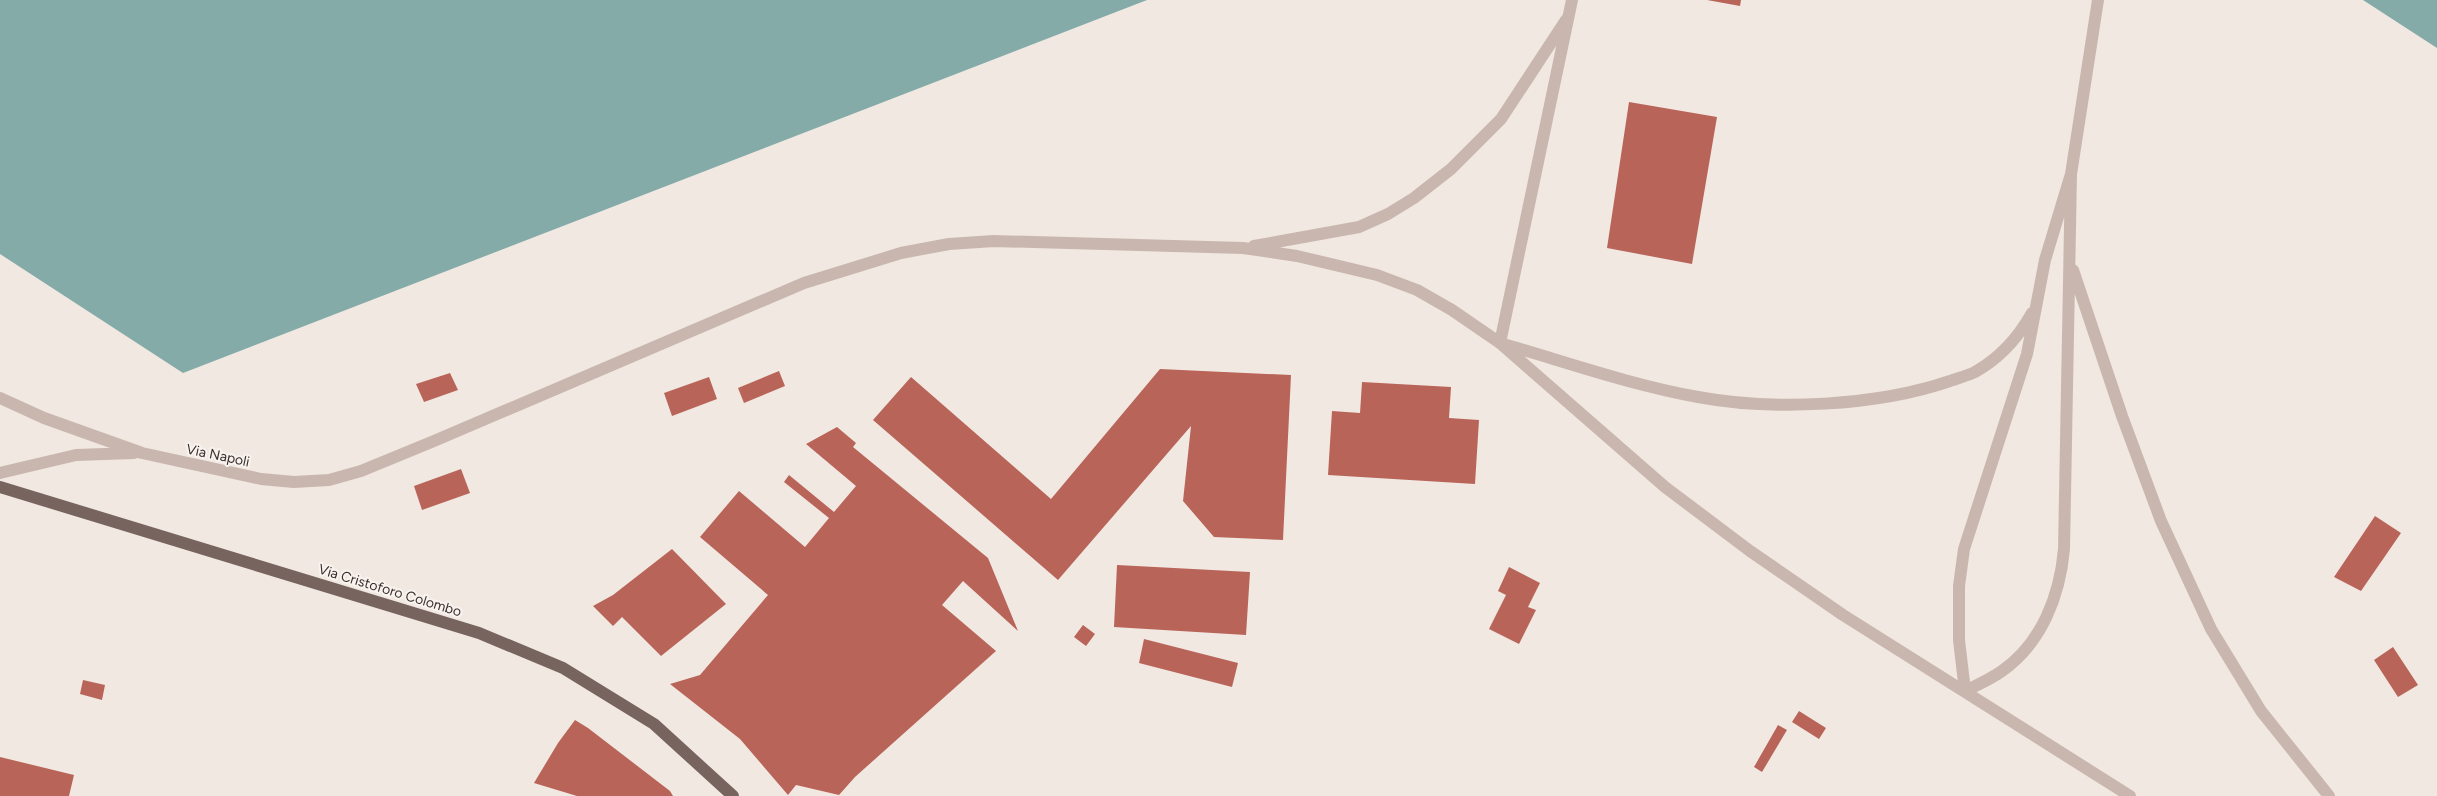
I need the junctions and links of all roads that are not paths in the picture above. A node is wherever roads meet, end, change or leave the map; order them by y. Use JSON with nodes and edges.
{"nodes":[{"id":1,"x":1572,"y":0,"type":"edge"},
{"id":2,"x":2098,"y":0,"type":"edge"},
{"id":3,"x":1570,"y":14,"type":"junction"},
{"id":4,"x":2071,"y":174,"type":"junction"},
{"id":5,"x":1243,"y":248,"type":"junction"},
{"id":6,"x":2070,"y":262,"type":"junction"},
{"id":7,"x":2039,"y":298,"type":"junction"},
{"id":8,"x":1500,"y":343,"type":"junction"},
{"id":9,"x":0,"y":398,"type":"edge"},
{"id":10,"x":142,"y":453,"type":"junction"},
{"id":11,"x":0,"y":473,"type":"edge"},
{"id":12,"x":0,"y":487,"type":"edge"},
{"id":13,"x":1965,"y":692,"type":"junction"},
{"id":14,"x":733,"y":796,"type":"edge"},
{"id":15,"x":2130,"y":796,"type":"edge"},
{"id":16,"x":2329,"y":796,"type":"edge"}],
"edges":[{"from":1,"to":3,"type":"street"},
{"from":2,"to":4,"type":"street"},
{"from":3,"to":5,"type":"street"},
{"from":3,"to":8,"type":"street"},
{"from":4,"to":6,"type":"street"},
{"from":4,"to":7,"type":"street"},
{"from":5,"to":8,"type":"street"},
{"from":5,"to":10,"type":"street","name":"Via Napoli"},
{"from":6,"to":13,"type":"street"},
{"from":6,"to":16,"type":"street"},
{"from":7,"to":8,"type":"street"},
{"from":7,"to":13,"type":"street"},
{"from":8,"to":13,"type":"street"},
{"from":9,"to":10,"type":"street","name":"Via Napoli"},
{"from":10,"to":11,"type":"street"},
{"from":12,"to":14,"type":"main road","name":"Via Cristoforo Colombo"},
{"from":13,"to":15,"type":"street"}]}
